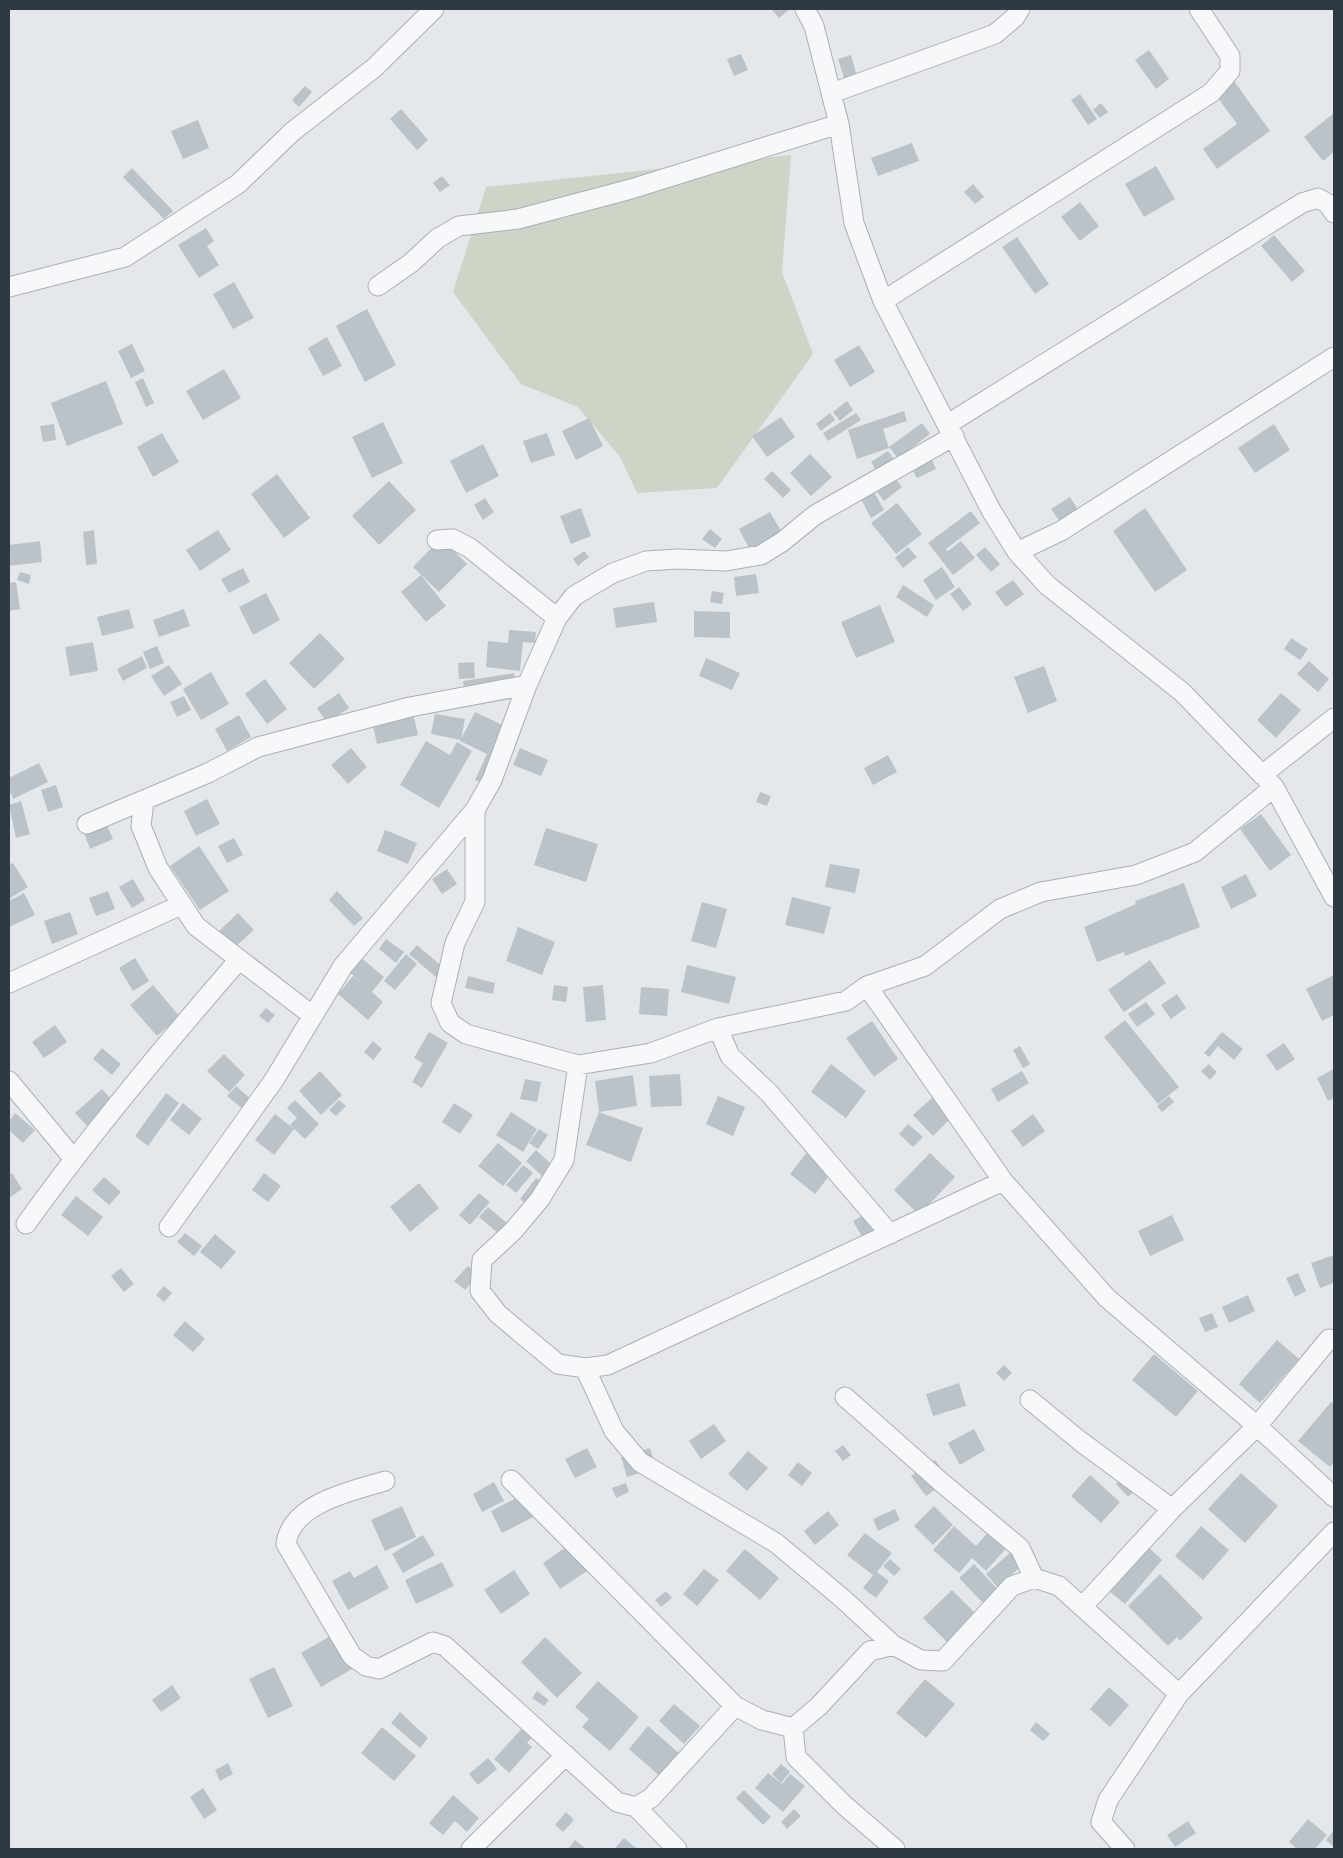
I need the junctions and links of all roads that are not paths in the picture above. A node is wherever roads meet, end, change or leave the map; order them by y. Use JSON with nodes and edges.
{"nodes":[{"id":1,"x":434,"y":9,"type":"edge"},
{"id":2,"x":805,"y":9,"type":"edge"},
{"id":3,"x":1020,"y":9,"type":"edge"},
{"id":4,"x":1199,"y":9,"type":"edge"},
{"id":5,"x":832,"y":93,"type":"junction"},
{"id":6,"x":839,"y":124,"type":"junction"},
{"id":7,"x":1334,"y":213,"type":"edge"},
{"id":8,"x":378,"y":286,"type":"dead end"},
{"id":9,"x":9,"y":287,"type":"edge"},
{"id":10,"x":884,"y":301,"type":"junction"},
{"id":11,"x":1334,"y":357,"type":"edge"},
{"id":12,"x":951,"y":430,"type":"junction"},
{"id":13,"x":437,"y":540,"type":"dead end"},
{"id":14,"x":1017,"y":552,"type":"junction"},
{"id":15,"x":557,"y":618,"type":"junction"},
{"id":16,"x":527,"y":684,"type":"junction"},
{"id":17,"x":1334,"y":718,"type":"edge"},
{"id":18,"x":1268,"y":781,"type":"junction"},
{"id":19,"x":144,"y":800,"type":"junction"},
{"id":20,"x":475,"y":810,"type":"junction"},
{"id":21,"x":87,"y":824,"type":"dead end"},
{"id":22,"x":1334,"y":897,"type":"edge"},
{"id":23,"x":181,"y":905,"type":"junction"},
{"id":24,"x":238,"y":960,"type":"junction"},
{"id":25,"x":9,"y":983,"type":"edge"},
{"id":26,"x":867,"y":986,"type":"junction"},
{"id":27,"x":313,"y":1016,"type":"junction"},
{"id":28,"x":718,"y":1028,"type":"junction"},
{"id":29,"x":578,"y":1065,"type":"junction"},
{"id":30,"x":9,"y":1081,"type":"edge"},
{"id":31,"x":73,"y":1158,"type":"junction"},
{"id":32,"x":1003,"y":1182,"type":"junction"},
{"id":33,"x":26,"y":1224,"type":"dead end"},
{"id":34,"x":169,"y":1227,"type":"dead end"},
{"id":35,"x":890,"y":1234,"type":"junction"},
{"id":36,"x":1329,"y":1339,"type":"dead end"},
{"id":37,"x":585,"y":1368,"type":"junction"},
{"id":38,"x":845,"y":1397,"type":"dead end"},
{"id":39,"x":1030,"y":1400,"type":"dead end"},
{"id":40,"x":1257,"y":1426,"type":"junction"},
{"id":41,"x":512,"y":1480,"type":"dead end"},
{"id":42,"x":385,"y":1481,"type":"dead end"},
{"id":43,"x":1334,"y":1497,"type":"edge"},
{"id":44,"x":1172,"y":1509,"type":"junction"},
{"id":45,"x":1334,"y":1532,"type":"edge"},
{"id":46,"x":1034,"y":1578,"type":"junction"},
{"id":47,"x":1083,"y":1606,"type":"junction"},
{"id":48,"x":893,"y":1645,"type":"junction"},
{"id":49,"x":1179,"y":1694,"type":"junction"},
{"id":50,"x":735,"y":1706,"type":"junction"},
{"id":51,"x":792,"y":1728,"type":"junction"},
{"id":52,"x":566,"y":1755,"type":"junction"},
{"id":53,"x":636,"y":1807,"type":"junction"},
{"id":54,"x":471,"y":1849,"type":"edge"},
{"id":55,"x":677,"y":1849,"type":"edge"},
{"id":56,"x":895,"y":1849,"type":"edge"},
{"id":57,"x":1125,"y":1849,"type":"edge"}],
"edges":[{"from":1,"to":9,"type":"street"},
{"from":2,"to":5,"type":"street"},
{"from":3,"to":5,"type":"street"},
{"from":4,"to":10,"type":"street"},
{"from":5,"to":6,"type":"street"},
{"from":6,"to":8,"type":"street"},
{"from":6,"to":10,"type":"street"},
{"from":7,"to":12,"type":"street"},
{"from":10,"to":12,"type":"street"},
{"from":11,"to":14,"type":"street"},
{"from":12,"to":14,"type":"street"},
{"from":12,"to":15,"type":"street"},
{"from":13,"to":15,"type":"street"},
{"from":14,"to":18,"type":"street"},
{"from":15,"to":16,"type":"street"},
{"from":16,"to":19,"type":"street"},
{"from":16,"to":20,"type":"street"},
{"from":17,"to":18,"type":"street"},
{"from":18,"to":22,"type":"street"},
{"from":18,"to":26,"type":"street"},
{"from":19,"to":21,"type":"street"},
{"from":19,"to":23,"type":"street"},
{"from":20,"to":27,"type":"street"},
{"from":20,"to":29,"type":"street"},
{"from":23,"to":24,"type":"street"},
{"from":23,"to":25,"type":"street"},
{"from":24,"to":27,"type":"street"},
{"from":24,"to":31,"type":"street"},
{"from":26,"to":28,"type":"street"},
{"from":26,"to":32,"type":"street"},
{"from":27,"to":34,"type":"street"},
{"from":28,"to":29,"type":"street"},
{"from":28,"to":35,"type":"street"},
{"from":29,"to":37,"type":"street"},
{"from":30,"to":31,"type":"street"},
{"from":31,"to":33,"type":"street"},
{"from":32,"to":35,"type":"street"},
{"from":32,"to":40,"type":"street"},
{"from":35,"to":37,"type":"street"},
{"from":36,"to":40,"type":"street"},
{"from":37,"to":48,"type":"street"},
{"from":38,"to":46,"type":"street"},
{"from":39,"to":44,"type":"street"},
{"from":40,"to":43,"type":"street"},
{"from":40,"to":44,"type":"street"},
{"from":41,"to":50,"type":"street"},
{"from":42,"to":52,"type":"street"},
{"from":44,"to":47,"type":"street"},
{"from":45,"to":49,"type":"street"},
{"from":46,"to":47,"type":"street"},
{"from":46,"to":48,"type":"street"},
{"from":47,"to":49,"type":"street"},
{"from":48,"to":51,"type":"street"},
{"from":49,"to":57,"type":"street"},
{"from":50,"to":51,"type":"street"},
{"from":50,"to":53,"type":"street"},
{"from":51,"to":56,"type":"street"},
{"from":52,"to":53,"type":"street"},
{"from":52,"to":54,"type":"street"},
{"from":53,"to":55,"type":"street"}]}
